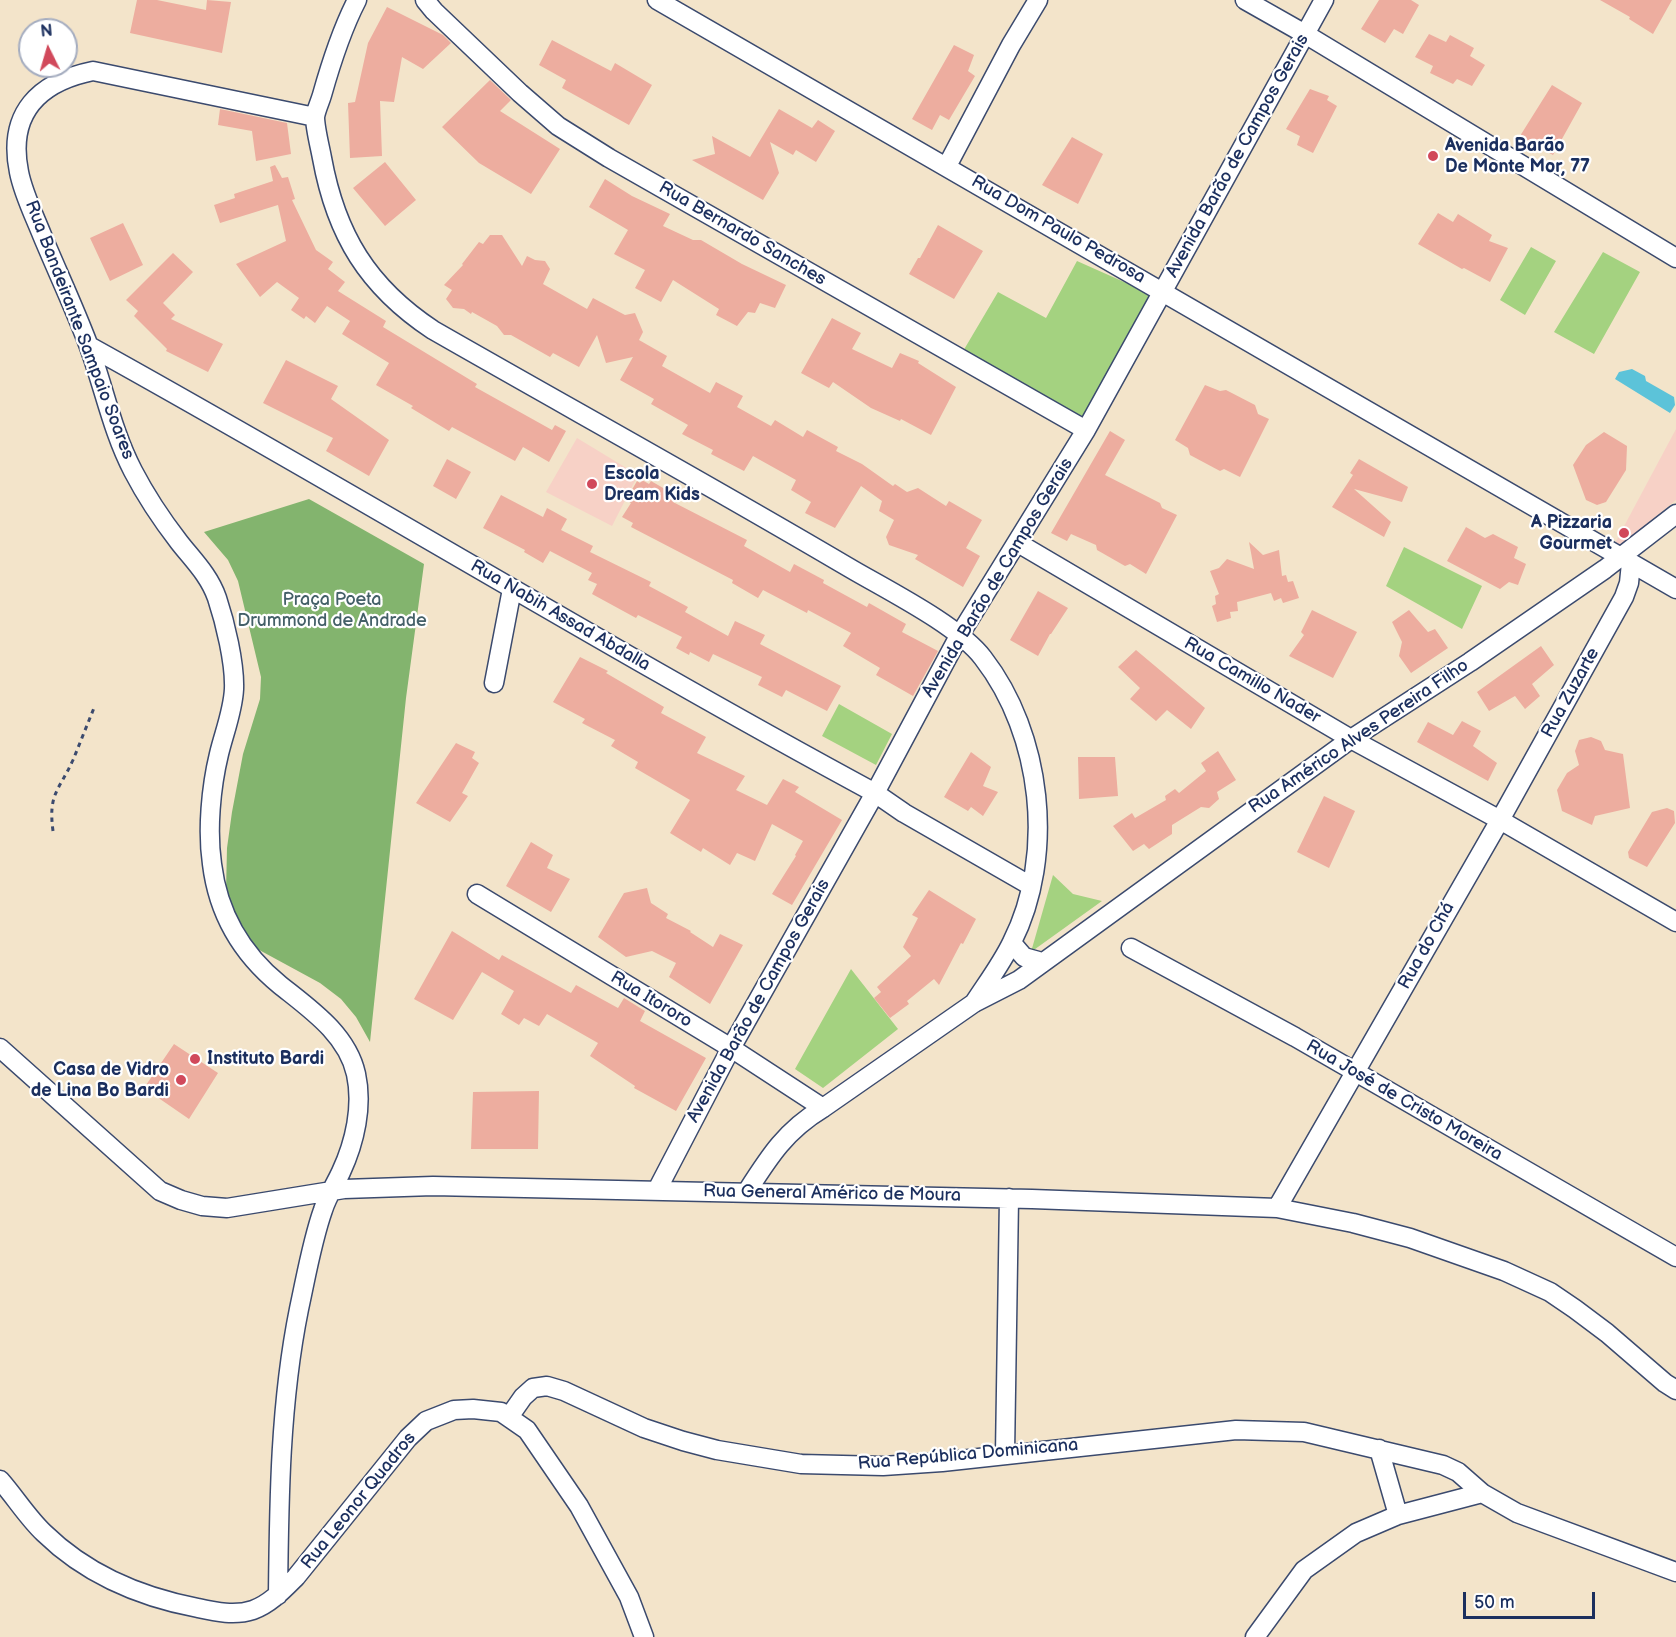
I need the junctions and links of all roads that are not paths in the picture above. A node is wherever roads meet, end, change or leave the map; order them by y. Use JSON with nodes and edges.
{"nodes":[{"id":1,"x":357,"y":0,"type":"edge"},
{"id":2,"x":425,"y":0,"type":"edge"},
{"id":3,"x":657,"y":0,"type":"edge"},
{"id":4,"x":1038,"y":0,"type":"edge"},
{"id":5,"x":1245,"y":0,"type":"edge"},
{"id":6,"x":1324,"y":0,"type":"edge"},
{"id":7,"x":1305,"y":34,"type":"junction"},
{"id":8,"x":315,"y":117,"type":"junction"},
{"id":9,"x":947,"y":166,"type":"junction"},
{"id":10,"x":1676,"y":258,"type":"edge"},
{"id":11,"x":1164,"y":291,"type":"junction"},
{"id":12,"x":89,"y":346,"type":"junction"},
{"id":13,"x":1086,"y":430,"type":"junction"},
{"id":14,"x":1676,"y":514,"type":"edge"},
{"id":15,"x":1018,"y":543,"type":"junction"},
{"id":16,"x":1626,"y":560,"type":"junction"},
{"id":17,"x":512,"y":589,"type":"junction"},
{"id":18,"x":1676,"y":589,"type":"edge"},
{"id":19,"x":959,"y":636,"type":"junction"},
{"id":20,"x":494,"y":683,"type":"dead end"},
{"id":21,"x":1351,"y":739,"type":"junction"},
{"id":22,"x":875,"y":793,"type":"junction"},
{"id":23,"x":1500,"y":820,"type":"junction"},
{"id":24,"x":1031,"y":886,"type":"junction"},
{"id":25,"x":477,"y":894,"type":"dead end"},
{"id":26,"x":1676,"y":922,"type":"edge"},
{"id":27,"x":1012,"y":943,"type":"junction"},
{"id":28,"x":1131,"y":948,"type":"dead end"},
{"id":29,"x":1042,"y":962,"type":"junction"},
{"id":30,"x":974,"y":1003,"type":"junction"},
{"id":31,"x":0,"y":1048,"type":"edge"},
{"id":32,"x":731,"y":1048,"type":"junction"},
{"id":33,"x":1355,"y":1071,"type":"junction"},
{"id":34,"x":823,"y":1108,"type":"junction"},
{"id":35,"x":657,"y":1190,"type":"junction"},
{"id":36,"x":332,"y":1191,"type":"junction"},
{"id":37,"x":746,"y":1193,"type":"junction"},
{"id":38,"x":1009,"y":1198,"type":"junction"},
{"id":39,"x":1277,"y":1208,"type":"junction"},
{"id":40,"x":1676,"y":1257,"type":"edge"},
{"id":41,"x":1676,"y":1390,"type":"edge"},
{"id":42,"x":509,"y":1418,"type":"junction"},
{"id":43,"x":1379,"y":1449,"type":"junction"},
{"id":44,"x":1005,"y":1454,"type":"junction"},
{"id":45,"x":0,"y":1480,"type":"edge"},
{"id":46,"x":1482,"y":1493,"type":"junction"},
{"id":47,"x":1398,"y":1515,"type":"junction"},
{"id":48,"x":1676,"y":1572,"type":"edge"},
{"id":49,"x":278,"y":1595,"type":"junction"},
{"id":50,"x":644,"y":1637,"type":"edge"},
{"id":51,"x":1255,"y":1637,"type":"edge"}],
"edges":[{"from":1,"to":8,"type":"street"},
{"from":2,"to":13,"type":"street","name":"Rua Bernardo Sanches"},
{"from":3,"to":9,"type":"street","name":"Rua Dom Paulo Pedrosa"},
{"from":4,"to":9,"type":"street"},
{"from":5,"to":7,"type":"street"},
{"from":6,"to":7,"type":"street","name":"Avenida Barão de Campos Gerais"},
{"from":7,"to":10,"type":"street"},
{"from":7,"to":11,"type":"street","name":"Avenida Barão de Campos Gerais"},
{"from":8,"to":12,"type":"street","name":"Rua Bandeirante Sampaio Soares"},
{"from":8,"to":19,"type":"street"},
{"from":9,"to":11,"type":"street","name":"Rua Dom Paulo Pedrosa"},
{"from":11,"to":13,"type":"street","name":"Avenida Barão de Campos Gerais"},
{"from":11,"to":16,"type":"street","name":"Rua Dom Paulo Pedrosa"},
{"from":12,"to":17,"type":"street","name":"Rua Nabih Assad Abdalla"},
{"from":12,"to":36,"type":"street","name":"Rua Bandeirante Sampaio Soares"},
{"from":13,"to":15,"type":"street","name":"Avenida Barão de Campos Gerais"},
{"from":14,"to":16,"type":"street","name":"Rua Américo Alves Pereira Filho"},
{"from":15,"to":19,"type":"street","name":"Avenida Barão de Campos Gerais"},
{"from":15,"to":21,"type":"street","name":"Rua Camillo Nader"},
{"from":16,"to":18,"type":"street","name":"Rua Dom Paulo Pedrosa"},
{"from":16,"to":21,"type":"street","name":"Rua Américo Alves Pereira Filho"},
{"from":16,"to":23,"type":"street","name":"Rua Zuzarte"},
{"from":17,"to":20,"type":"street"},
{"from":17,"to":22,"type":"street","name":"Rua Nabih Assad Abdalla"},
{"from":19,"to":22,"type":"street","name":"Avenida Barão de Campos Gerais"},
{"from":19,"to":24,"type":"street"},
{"from":21,"to":23,"type":"street","name":"Rua Camillo Nader"},
{"from":21,"to":29,"type":"street","name":"Rua Américo Alves Pereira Filho"},
{"from":22,"to":24,"type":"street","name":"Rua Nabih Assad Abdalla"},
{"from":22,"to":32,"type":"street","name":"Avenida Barão de Campos Gerais"},
{"from":23,"to":26,"type":"street","name":"Rua Camillo Nader"},
{"from":23,"to":33,"type":"street","name":"Rua do Chá"},
{"from":24,"to":27,"type":"street"},
{"from":25,"to":32,"type":"street","name":"Rua Itororo"},
{"from":27,"to":29,"type":"street"},
{"from":27,"to":30,"type":"street"},
{"from":28,"to":33,"type":"street","name":"Rua José de Cristo Moreira"},
{"from":29,"to":30,"type":"street","name":"Rua Américo Alves Pereira Filho"},
{"from":30,"to":34,"type":"street","name":"Rua Américo Alves Pereira Filho"},
{"from":31,"to":36,"type":"street","name":"Rua General Américo de Moura"},
{"from":32,"to":34,"type":"street","name":"Rua Itororo"},
{"from":32,"to":35,"type":"street","name":"Avenida Barão de Campos Gerais"},
{"from":33,"to":39,"type":"street","name":"Rua do Chá"},
{"from":33,"to":40,"type":"street","name":"Rua José de Cristo Moreira"},
{"from":34,"to":37,"type":"street","name":"Rua Américo Alves Pereira Filho"},
{"from":35,"to":36,"type":"street","name":"Rua General Américo de Moura"},
{"from":35,"to":37,"type":"street","name":"Rua General Américo de Moura"},
{"from":36,"to":49,"type":"street","name":"Rua Bandeirante Sampaio Soares"},
{"from":37,"to":38,"type":"street","name":"Rua General Américo de Moura"},
{"from":38,"to":39,"type":"street","name":"Rua General Américo de Moura"},
{"from":38,"to":44,"type":"street"},
{"from":39,"to":41,"type":"street","name":"Rua General Américo de Moura"},
{"from":42,"to":44,"type":"street","name":"Rua República Dominicana"},
{"from":42,"to":49,"type":"street","name":"Rua Leonor Quadros"},
{"from":42,"to":50,"type":"street","name":"Rua Leonor Quadros"},
{"from":43,"to":44,"type":"street","name":"Rua República Dominicana"},
{"from":43,"to":46,"type":"street","name":"Rua República Dominicana"},
{"from":43,"to":47,"type":"street"},
{"from":45,"to":49,"type":"street","name":"Rua Leonor Quadros"},
{"from":46,"to":47,"type":"street"},
{"from":46,"to":48,"type":"street","name":"Rua República Dominicana"},
{"from":47,"to":51,"type":"street"}]}
